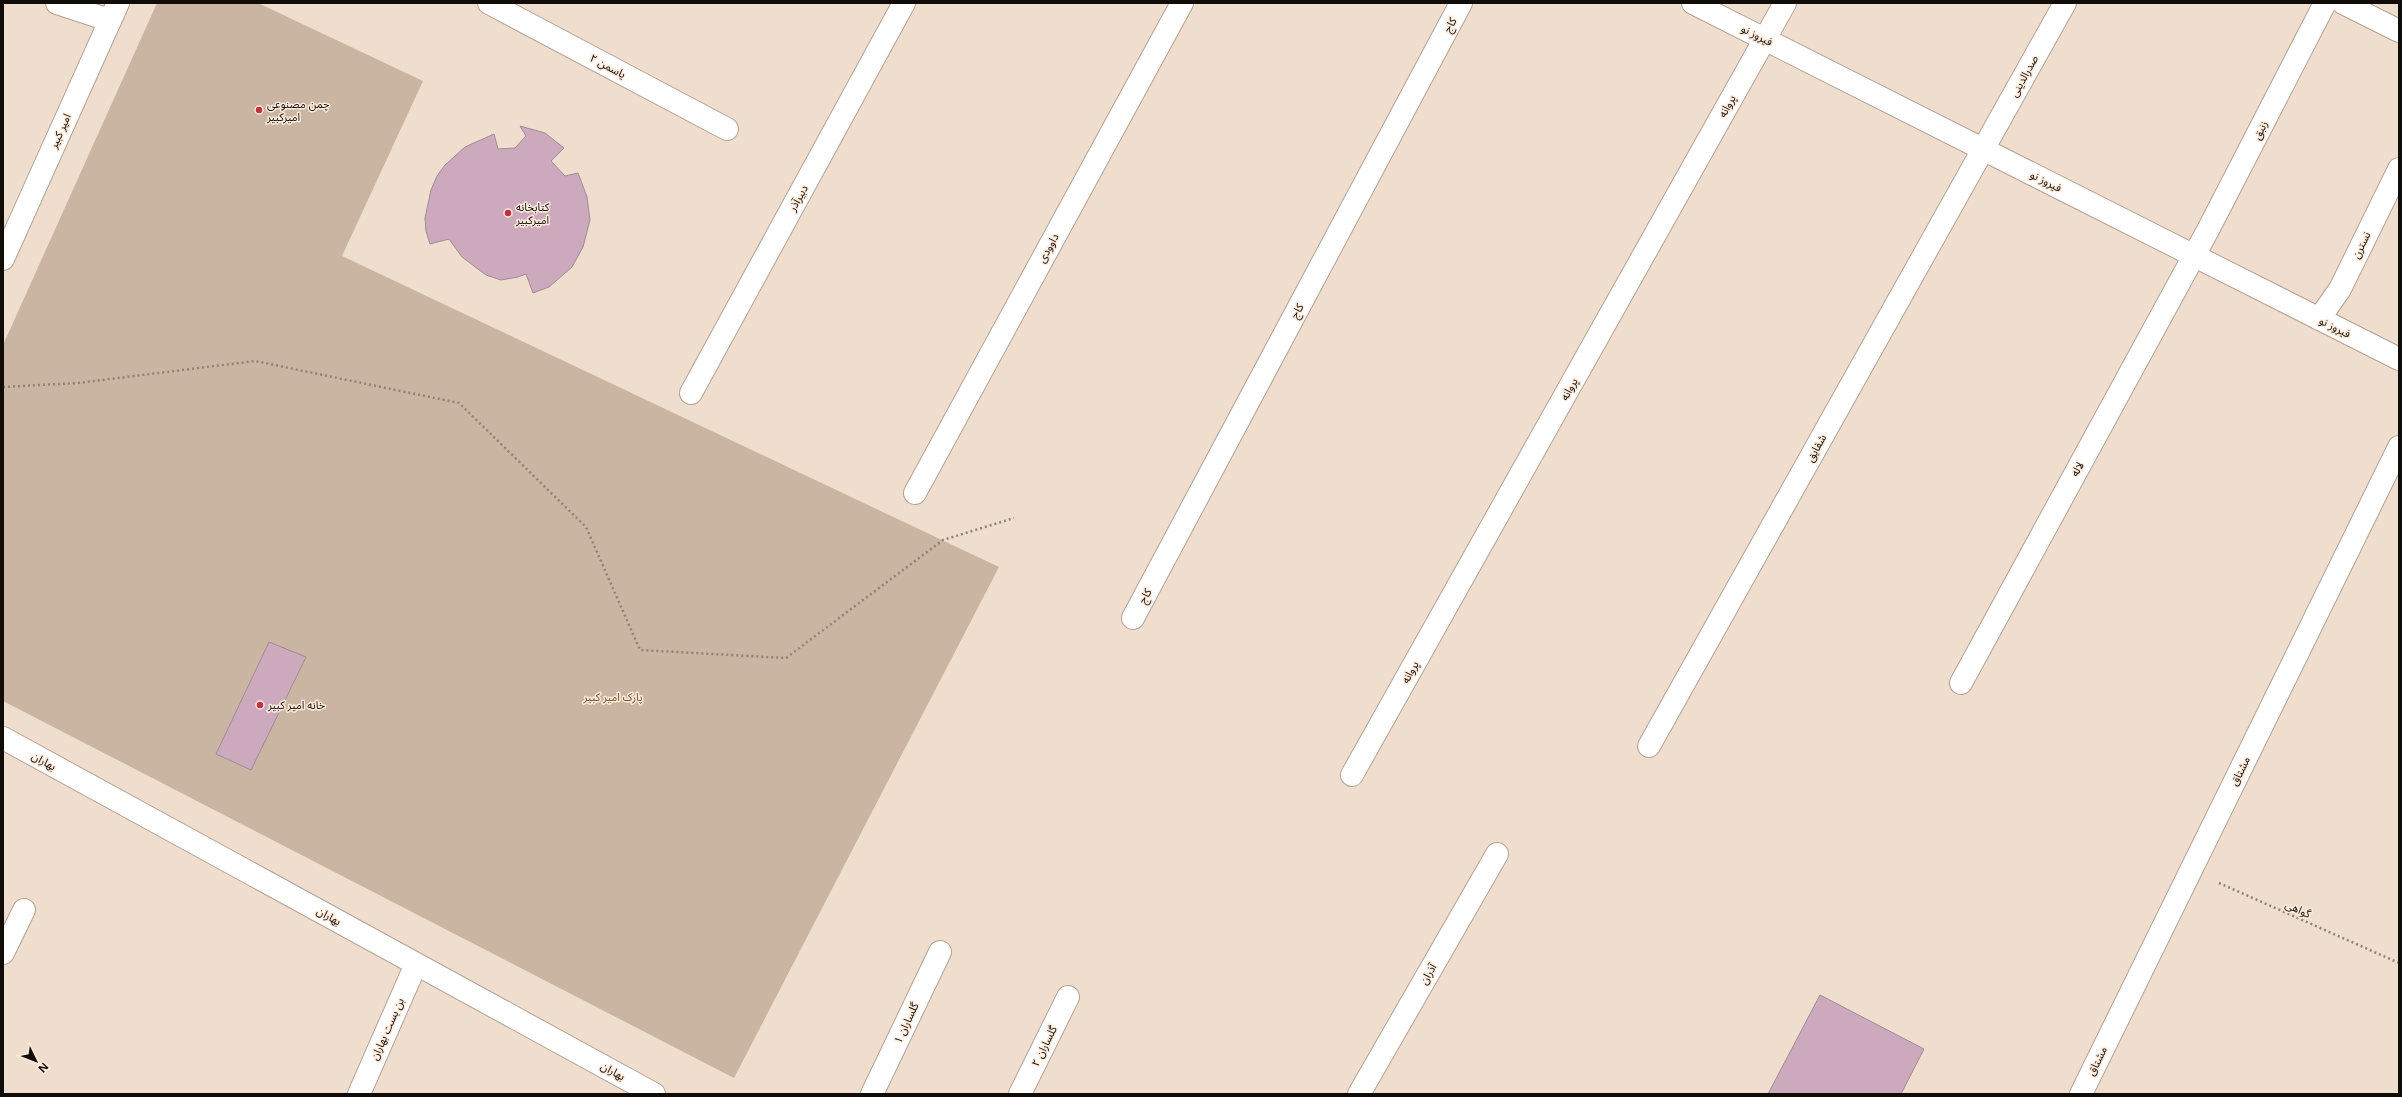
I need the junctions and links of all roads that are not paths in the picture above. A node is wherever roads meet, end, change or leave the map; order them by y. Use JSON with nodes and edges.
{"nodes":[{"id":1,"x":57,"y":3,"type":"edge"},
{"id":2,"x":488,"y":3,"type":"edge"},
{"id":3,"x":904,"y":3,"type":"edge"},
{"id":4,"x":1182,"y":3,"type":"edge"},
{"id":5,"x":1461,"y":3,"type":"edge"},
{"id":6,"x":1693,"y":3,"type":"edge"},
{"id":7,"x":1785,"y":3,"type":"edge"},
{"id":8,"x":2065,"y":3,"type":"edge"},
{"id":9,"x":2325,"y":3,"type":"edge"},
{"id":10,"x":2343,"y":3,"type":"edge"},
{"id":11,"x":114,"y":12,"type":"edge"},
{"id":12,"x":2399,"y":30,"type":"edge"},
{"id":13,"x":1764,"y":39,"type":"junction"},
{"id":14,"x":727,"y":129,"type":"dead end"},
{"id":15,"x":1983,"y":150,"type":"junction"},
{"id":16,"x":2399,"y":169,"type":"edge"},
{"id":17,"x":2194,"y":256,"type":"junction"},
{"id":18,"x":3,"y":259,"type":"edge"},
{"id":19,"x":2320,"y":319,"type":"junction"},
{"id":20,"x":2399,"y":359,"type":"edge"},
{"id":21,"x":692,"y":392,"type":"dead end"},
{"id":22,"x":2399,"y":447,"type":"edge"},
{"id":23,"x":915,"y":493,"type":"dead end"},
{"id":24,"x":1133,"y":618,"type":"dead end"},
{"id":25,"x":1961,"y":683,"type":"dead end"},
{"id":26,"x":3,"y":738,"type":"edge"},
{"id":27,"x":1649,"y":746,"type":"dead end"},
{"id":28,"x":1352,"y":775,"type":"dead end"},
{"id":29,"x":1497,"y":854,"type":"dead end"},
{"id":30,"x":24,"y":910,"type":"dead end"},
{"id":31,"x":940,"y":952,"type":"dead end"},
{"id":32,"x":3,"y":953,"type":"edge"},
{"id":33,"x":416,"y":964,"type":"junction"},
{"id":34,"x":1068,"y":997,"type":"dead end"},
{"id":35,"x":359,"y":1094,"type":"edge"},
{"id":36,"x":654,"y":1094,"type":"edge"},
{"id":37,"x":872,"y":1094,"type":"edge"},
{"id":38,"x":1020,"y":1094,"type":"edge"},
{"id":39,"x":1359,"y":1094,"type":"edge"},
{"id":40,"x":2081,"y":1094,"type":"edge"}],
"edges":[{"from":1,"to":11,"type":"street"},
{"from":2,"to":14,"type":"street","name":"یاسمن ۲"},
{"from":3,"to":21,"type":"street","name":"دبیرآذر"},
{"from":4,"to":23,"type":"street","name":"داوودی"},
{"from":5,"to":24,"type":"street","name":"کاج"},
{"from":6,"to":13,"type":"street","name":"فیروز نو"},
{"from":7,"to":13,"type":"street","name":"پروانه"},
{"from":8,"to":15,"type":"street","name":"صدرالدینی"},
{"from":9,"to":17,"type":"street","name":"زنبق"},
{"from":10,"to":12,"type":"street"},
{"from":11,"to":18,"type":"street","name":"امیر کبیر"},
{"from":13,"to":15,"type":"street","name":"فیروز نو"},
{"from":13,"to":28,"type":"street","name":"پروانه"},
{"from":15,"to":17,"type":"street","name":"فیروز نو"},
{"from":15,"to":27,"type":"street","name":"شقایق"},
{"from":16,"to":19,"type":"street","name":"نسترن"},
{"from":17,"to":19,"type":"street","name":"فیروز نو"},
{"from":17,"to":25,"type":"street","name":"لاله"},
{"from":19,"to":20,"type":"street","name":"فیروز نو"},
{"from":22,"to":40,"type":"street","name":"مشتاق"},
{"from":26,"to":33,"type":"street","name":"بهاران"},
{"from":29,"to":39,"type":"street","name":"آذران"},
{"from":30,"to":32,"type":"street"},
{"from":31,"to":37,"type":"street","name":"گلساران ۱"},
{"from":33,"to":35,"type":"street","name":"بن بست بهاران"},
{"from":33,"to":36,"type":"street","name":"بهاران"},
{"from":34,"to":38,"type":"street","name":"گلساران ۲"}]}
